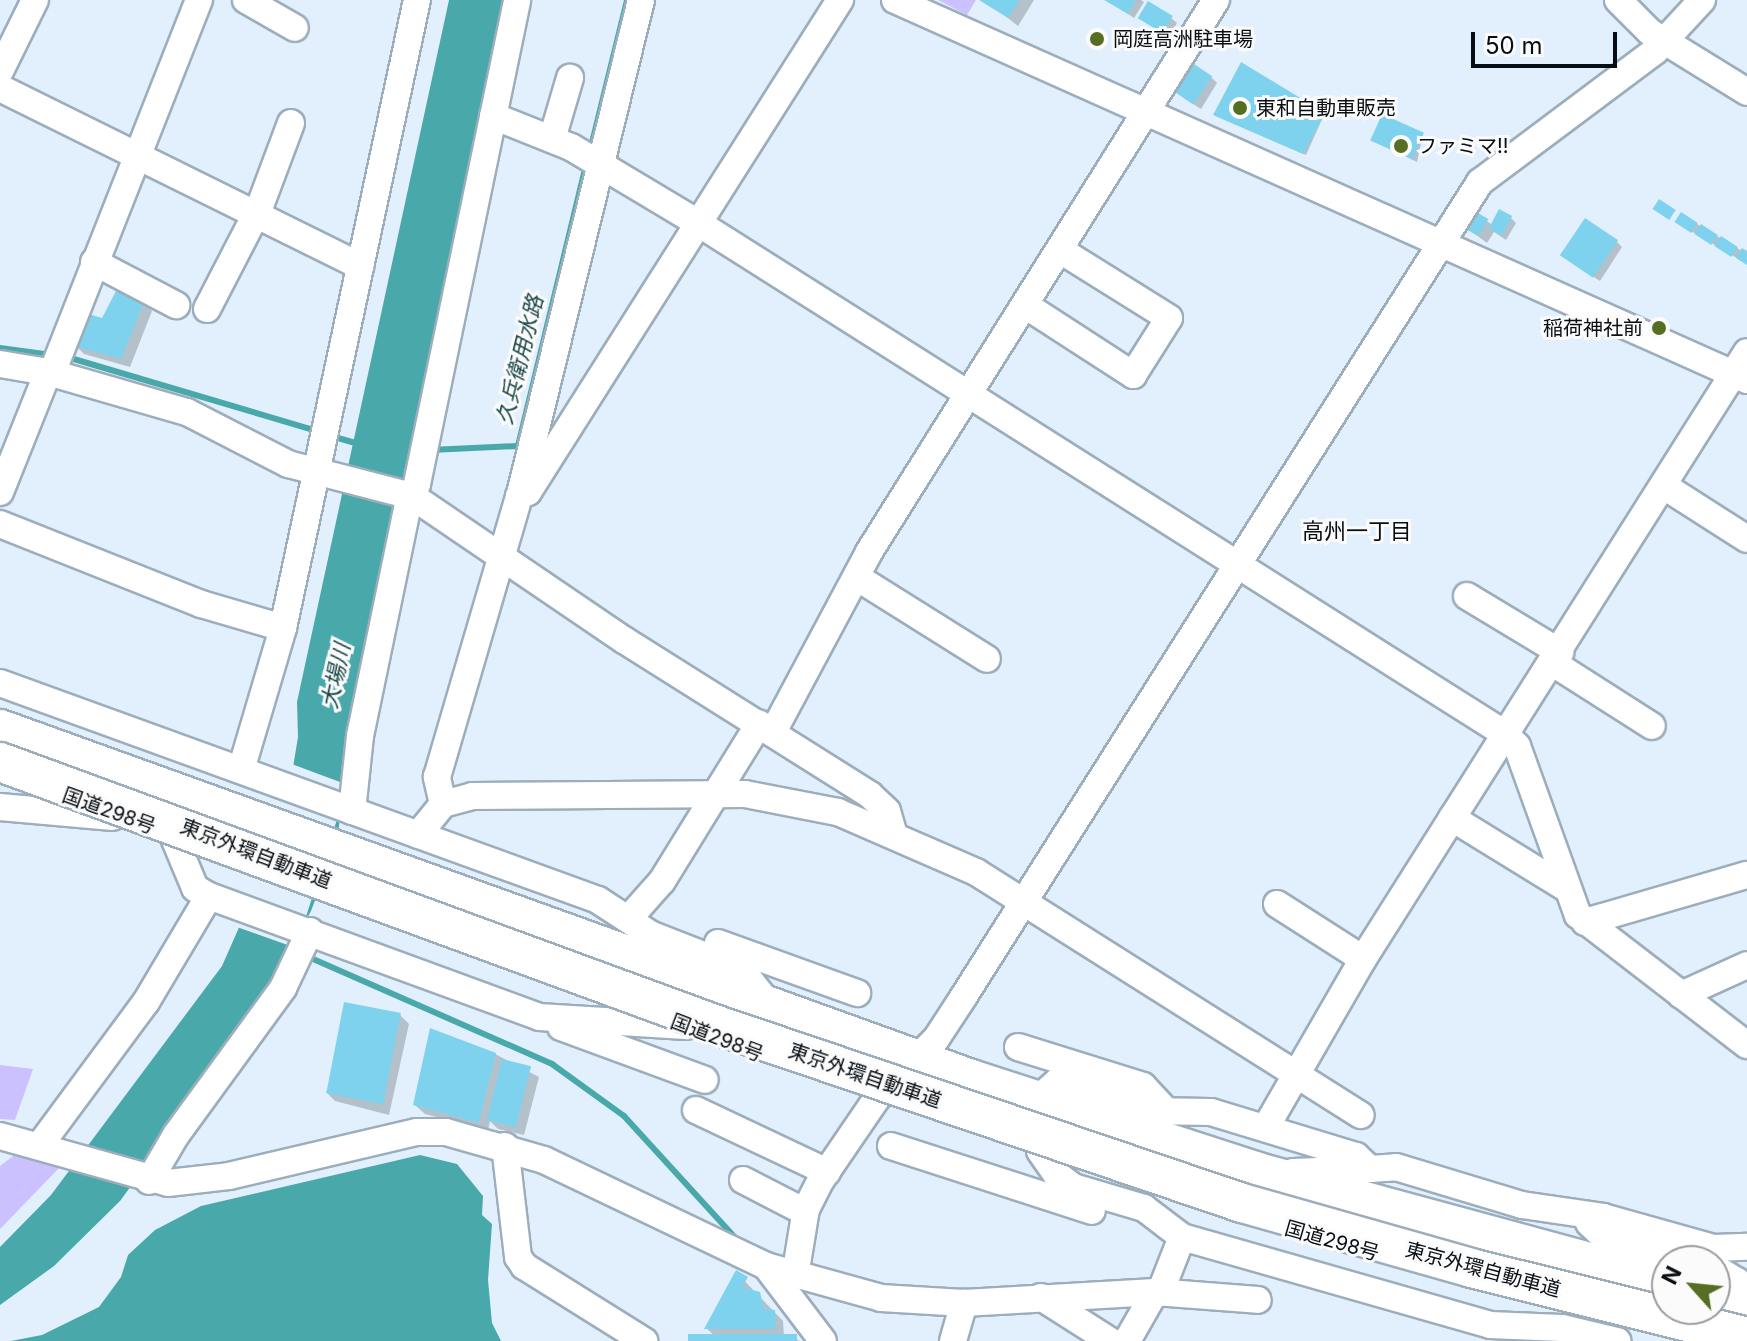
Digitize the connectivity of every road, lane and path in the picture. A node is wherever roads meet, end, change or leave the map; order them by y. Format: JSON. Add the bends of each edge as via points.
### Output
{"nodes":[{"id":1,"x":35,"y":0,"type":"edge"},
{"id":2,"x":199,"y":0,"type":"edge"},
{"id":3,"x":246,"y":0,"type":"edge"},
{"id":4,"x":417,"y":0,"type":"edge"},
{"id":5,"x":517,"y":0,"type":"edge"},
{"id":6,"x":641,"y":0,"type":"edge"},
{"id":7,"x":840,"y":0,"type":"edge"},
{"id":8,"x":895,"y":0,"type":"edge"},
{"id":9,"x":1216,"y":0,"type":"edge"},
{"id":10,"x":1618,"y":0,"type":"edge"},
{"id":11,"x":1702,"y":0,"type":"edge"},
{"id":12,"x":295,"y":28,"type":"dead end"},
{"id":13,"x":1665,"y":42,"type":"junction"},
{"id":14,"x":0,"y":71,"type":"edge"},
{"id":15,"x":570,"y":78,"type":"dead end"},
{"id":16,"x":0,"y":88,"type":"edge"},
{"id":17,"x":1747,"y":92,"type":"edge"},
{"id":18,"x":1145,"y":112,"type":"junction"},
{"id":19,"x":493,"y":116,"type":"junction"},
{"id":20,"x":291,"y":123,"type":"dead end"},
{"id":21,"x":552,"y":139,"type":"junction"},
{"id":22,"x":137,"y":154,"type":"junction"},
{"id":23,"x":602,"y":165,"type":"junction"},
{"id":24,"x":256,"y":214,"type":"junction"},
{"id":25,"x":698,"y":223,"type":"junction"},
{"id":26,"x":1439,"y":244,"type":"junction"},
{"id":27,"x":1060,"y":250,"type":"junction"},
{"id":28,"x":94,"y":262,"type":"junction"},
{"id":29,"x":360,"y":266,"type":"junction"},
{"id":30,"x":176,"y":305,"type":"dead end"},
{"id":31,"x":1025,"y":305,"type":"junction"},
{"id":32,"x":207,"y":309,"type":"dead end"},
{"id":33,"x":0,"y":364,"type":"edge"},
{"id":34,"x":1743,"y":369,"type":"edge"},
{"id":35,"x":50,"y":372,"type":"junction"},
{"id":36,"x":967,"y":396,"type":"junction"},
{"id":37,"x":318,"y":461,"type":"junction"},
{"id":38,"x":1664,"y":486,"type":"junction"},
{"id":39,"x":0,"y":492,"type":"edge"},
{"id":40,"x":407,"y":494,"type":"junction"},
{"id":41,"x":519,"y":496,"type":"junction"},
{"id":42,"x":0,"y":524,"type":"edge"},
{"id":43,"x":1747,"y":539,"type":"edge"},
{"id":44,"x":502,"y":559,"type":"junction"},
{"id":45,"x":1237,"y":566,"type":"junction"},
{"id":46,"x":858,"y":578,"type":"junction"},
{"id":47,"x":1467,"y":596,"type":"dead end"},
{"id":48,"x":283,"y":628,"type":"junction"},
{"id":49,"x":1556,"y":658,"type":"junction"},
{"id":50,"x":987,"y":659,"type":"dead end"},
{"id":51,"x":0,"y":683,"type":"edge"},
{"id":52,"x":1652,"y":726,"type":"dead end"},
{"id":53,"x":766,"y":728,"type":"junction"},
{"id":54,"x":0,"y":729,"type":"edge"},
{"id":55,"x":1505,"y":734,"type":"junction"},
{"id":56,"x":0,"y":739,"type":"edge"},
{"id":57,"x":0,"y":762,"type":"edge"},
{"id":58,"x":0,"y":772,"type":"edge"},
{"id":59,"x":250,"y":774,"type":"junction"},
{"id":60,"x":717,"y":793,"type":"junction"},
{"id":61,"x":443,"y":804,"type":"junction"},
{"id":62,"x":0,"y":807,"type":"edge"},
{"id":63,"x":352,"y":811,"type":"junction"},
{"id":64,"x":1452,"y":818,"type":"junction"},
{"id":65,"x":132,"y":820,"type":"junction"},
{"id":66,"x":893,"y":832,"type":"junction"},
{"id":67,"x":172,"y":833,"type":"junction"},
{"id":68,"x":418,"y":835,"type":"junction"},
{"id":69,"x":1747,"y":875,"type":"edge"},
{"id":70,"x":1566,"y":888,"type":"junction"},
{"id":71,"x":209,"y":896,"type":"junction"},
{"id":72,"x":1024,"y":901,"type":"junction"},
{"id":73,"x":1277,"y":904,"type":"dead end"},
{"id":74,"x":630,"y":917,"type":"junction"},
{"id":75,"x":1585,"y":922,"type":"junction"},
{"id":76,"x":310,"y":931,"type":"junction"},
{"id":77,"x":1363,"y":959,"type":"junction"},
{"id":78,"x":1747,"y":965,"type":"edge"},
{"id":79,"x":857,"y":993,"type":"dead end"},
{"id":80,"x":1681,"y":995,"type":"junction"},
{"id":81,"x":772,"y":1009,"type":"junction"},
{"id":82,"x":539,"y":1017,"type":"junction"},
{"id":83,"x":686,"y":1026,"type":"junction"},
{"id":84,"x":1747,"y":1045,"type":"edge"},
{"id":85,"x":1018,"y":1047,"type":"dead end"},
{"id":86,"x":914,"y":1057,"type":"junction"},
{"id":87,"x":1295,"y":1070,"type":"junction"},
{"id":88,"x":705,"y":1080,"type":"dead end"},
{"id":89,"x":877,"y":1098,"type":"junction"},
{"id":90,"x":1037,"y":1100,"type":"junction"},
{"id":91,"x":696,"y":1110,"type":"dead end"},
{"id":92,"x":1166,"y":1111,"type":"junction"},
{"id":93,"x":1361,"y":1115,"type":"dead end"},
{"id":94,"x":1266,"y":1127,"type":"junction"},
{"id":95,"x":0,"y":1136,"type":"edge"},
{"id":96,"x":505,"y":1146,"type":"junction"},
{"id":97,"x":891,"y":1146,"type":"dead end"},
{"id":98,"x":50,"y":1148,"type":"junction"},
{"id":99,"x":1040,"y":1151,"type":"junction"},
{"id":100,"x":1370,"y":1169,"type":"junction"},
{"id":101,"x":827,"y":1172,"type":"junction"},
{"id":102,"x":1258,"y":1172,"type":"junction"},
{"id":103,"x":146,"y":1180,"type":"junction"},
{"id":104,"x":743,"y":1180,"type":"dead end"},
{"id":105,"x":805,"y":1212,"type":"junction"},
{"id":106,"x":1584,"y":1218,"type":"junction"},
{"id":107,"x":1158,"y":1220,"type":"junction"},
{"id":108,"x":1182,"y":1237,"type":"junction"},
{"id":109,"x":1747,"y":1247,"type":"edge"},
{"id":110,"x":1651,"y":1250,"type":"edge"},
{"id":111,"x":766,"y":1266,"type":"junction"},
{"id":112,"x":795,"y":1276,"type":"junction"},
{"id":113,"x":1731,"y":1277,"type":"edge"},
{"id":114,"x":1651,"y":1279,"type":"edge"},
{"id":115,"x":1651,"y":1290,"type":"edge"},
{"id":116,"x":1158,"y":1292,"type":"junction"},
{"id":117,"x":1041,"y":1297,"type":"junction"},
{"id":118,"x":1258,"y":1300,"type":"dead end"},
{"id":119,"x":964,"y":1303,"type":"junction"},
{"id":120,"x":1735,"y":1310,"type":"edge"},
{"id":121,"x":1488,"y":1333,"type":"edge"},
{"id":122,"x":1568,"y":1334,"type":"edge"},
{"id":123,"x":644,"y":1341,"type":"edge"},
{"id":124,"x":823,"y":1341,"type":"edge"},
{"id":125,"x":953,"y":1341,"type":"edge"},
{"id":126,"x":1110,"y":1341,"type":"edge"},
{"id":127,"x":1127,"y":1341,"type":"edge"},
{"id":128,"x":1617,"y":1341,"type":"edge"},
{"id":129,"x":1723,"y":1341,"type":"edge"}],
"edges":[{"from":1,"to":14,"type":"street"},
{"from":2,"to":22,"type":"street"},
{"from":3,"to":12,"type":"street"},
{"from":4,"to":29,"type":"street"},
{"from":5,"to":19,"type":"street"},
{"from":6,"to":23,"type":"street"},
{"from":7,"to":25,"type":"street"},
{"from":8,"to":18,"type":"street"},
{"from":9,"to":18,"type":"street"},
{"from":10,"to":13,"type":"street"},
{"from":11,"to":13,"type":"street"},
{"from":13,"to":17,"type":"street"},
{"from":13,"to":26,"type":"street","via":[[1492,170]]},
{"from":15,"to":21,"type":"street"},
{"from":16,"to":22,"type":"street"},
{"from":18,"to":26,"type":"street"},
{"from":18,"to":27,"type":"street"},
{"from":19,"to":21,"type":"street"},
{"from":19,"to":40,"type":"street"},
{"from":20,"to":24,"type":"street"},
{"from":21,"to":23,"type":"street"},
{"from":22,"to":24,"type":"street"},
{"from":22,"to":28,"type":"street"},
{"from":23,"to":25,"type":"street"},
{"from":23,"to":41,"type":"street"},
{"from":24,"to":29,"type":"street"},
{"from":24,"to":32,"type":"street"},
{"from":25,"to":36,"type":"street"},
{"from":25,"to":41,"type":"street","via":[[528,492]]},
{"from":26,"to":34,"type":"street"},
{"from":26,"to":45,"type":"street"},
{"from":27,"to":31,"type":"street"},
{"from":27,"to":31,"type":"street","via":[[1169,318],[1133,375]]},
{"from":28,"to":30,"type":"street"},
{"from":28,"to":35,"type":"street"},
{"from":29,"to":37,"type":"street"},
{"from":31,"to":36,"type":"street"},
{"from":33,"to":35,"type":"street"},
{"from":34,"to":38,"type":"street"},
{"from":35,"to":37,"type":"street","via":[[187,412]]},
{"from":35,"to":39,"type":"street"},
{"from":36,"to":45,"type":"street"},
{"from":36,"to":46,"type":"street"},
{"from":37,"to":40,"type":"street"},
{"from":37,"to":48,"type":"street"},
{"from":38,"to":43,"type":"street"},
{"from":38,"to":49,"type":"street"},
{"from":40,"to":44,"type":"street"},
{"from":40,"to":63,"type":"street","via":[[360,736]]},
{"from":41,"to":44,"type":"street"},
{"from":42,"to":48,"type":"street","via":[[201,604]]},
{"from":44,"to":53,"type":"street"},
{"from":44,"to":61,"type":"street","via":[[437,777]]},
{"from":45,"to":55,"type":"street"},
{"from":45,"to":72,"type":"street"},
{"from":46,"to":50,"type":"street"},
{"from":46,"to":53,"type":"street"},
{"from":47,"to":49,"type":"street"},
{"from":48,"to":59,"type":"street"},
{"from":49,"to":52,"type":"street"},
{"from":49,"to":55,"type":"street"},
{"from":51,"to":59,"type":"street"},
{"from":53,"to":60,"type":"street"},
{"from":53,"to":66,"type":"street","via":[[870,795],[887,811]]},
{"from":54,"to":81,"type":"highway","name":"国道298号"},
{"from":55,"to":64,"type":"street"},
{"from":55,"to":70,"type":"street","via":[[1517,746]]},
{"from":56,"to":115,"type":"highway","name":"東京外環自動車道","via":[[996,1100],[1445,1237]]},
{"from":57,"to":120,"type":"highway","name":"東京外環自動車道","bridge":true,"via":[[714,1024],[1242,1203],[1471,1268]]},
{"from":58,"to":65,"type":"highway","name":"国道298号"},
{"from":59,"to":63,"type":"street"},
{"from":60,"to":61,"type":"street","via":[[472,796]]},
{"from":60,"to":66,"type":"street","via":[[788,800]]},
{"from":60,"to":74,"type":"street","via":[[662,881]]},
{"from":61,"to":68,"type":"street"},
{"from":62,"to":65,"type":"street"},
{"from":63,"to":68,"type":"street"},
{"from":64,"to":70,"type":"street"},
{"from":64,"to":77,"type":"street"},
{"from":65,"to":67,"type":"highway","name":"国道298号"},
{"from":66,"to":72,"type":"street"},
{"from":67,"to":71,"type":"street","via":[[195,888]]},
{"from":67,"to":83,"type":"highway","name":"国道298号"},
{"from":68,"to":74,"type":"street","via":[[598,900]]},
{"from":69,"to":75,"type":"street"},
{"from":70,"to":75,"type":"street"},
{"from":71,"to":76,"type":"street"},
{"from":71,"to":98,"type":"street"},
{"from":72,"to":86,"type":"street","via":[[936,1039]]},
{"from":72,"to":87,"type":"street"},
{"from":73,"to":77,"type":"street"},
{"from":74,"to":79,"type":"street","via":[[658,921]]},
{"from":74,"to":81,"type":"street","via":[[650,934],[742,970]]},
{"from":75,"to":80,"type":"street"},
{"from":76,"to":82,"type":"street"},
{"from":76,"to":103,"type":"street","via":[[283,988]]},
{"from":77,"to":87,"type":"street"},
{"from":78,"to":80,"type":"street"},
{"from":80,"to":84,"type":"street"},
{"from":81,"to":86,"type":"highway","name":"国道298号"},
{"from":82,"to":83,"type":"street"},
{"from":82,"to":88,"type":"street"},
{"from":83,"to":89,"type":"highway","name":"国道298号"},
{"from":85,"to":92,"type":"street","via":[[1143,1086]]},
{"from":86,"to":89,"type":"street"},
{"from":86,"to":90,"type":"highway","name":"国道298号"},
{"from":87,"to":93,"type":"street"},
{"from":87,"to":94,"type":"street"},
{"from":89,"to":99,"type":"highway","name":"国道298号"},
{"from":89,"to":101,"type":"street"},
{"from":90,"to":92,"type":"street","via":[[1058,1081],[1144,1111]]},
{"from":90,"to":102,"type":"highway","name":"国道298号"},
{"from":91,"to":101,"type":"street"},
{"from":92,"to":94,"type":"street","via":[[1211,1112]]},
{"from":94,"to":100,"type":"street","via":[[1356,1156]]},
{"from":95,"to":98,"type":"street"},
{"from":96,"to":103,"type":"street","via":[[446,1132],[417,1132],[229,1176]]},
{"from":96,"to":111,"type":"street"},
{"from":96,"to":123,"type":"street","via":[[518,1257],[524,1266]]},
{"from":97,"to":107,"type":"street","via":[[1131,1223]]},
{"from":98,"to":103,"type":"street"},
{"from":99,"to":107,"type":"street","via":[[1073,1187],[1144,1208]]},
{"from":99,"to":129,"type":"highway","name":"国道298号","via":[[1314,1237]]},
{"from":100,"to":102,"type":"street"},
{"from":100,"to":106,"type":"street","via":[[1396,1167]]},
{"from":101,"to":105,"type":"street"},
{"from":102,"to":114,"type":"highway","name":"国道298号"},
{"from":104,"to":105,"type":"street"},
{"from":105,"to":112,"type":"street"},
{"from":106,"to":109,"type":"street","via":[[1603,1217],[1714,1248]]},
{"from":106,"to":110,"type":"street","via":[[1603,1236]]},
{"from":107,"to":108,"type":"street"},
{"from":108,"to":116,"type":"street"},
{"from":108,"to":121,"type":"street"},
{"from":111,"to":112,"type":"street"},
{"from":111,"to":124,"type":"street"},
{"from":112,"to":119,"type":"street","via":[[881,1298]]},
{"from":113,"to":120,"type":"street","via":[[1737,1281]]},
{"from":116,"to":117,"type":"street"},
{"from":116,"to":118,"type":"street"},
{"from":116,"to":127,"type":"street"},
{"from":117,"to":119,"type":"street"},
{"from":117,"to":126,"type":"street"},
{"from":119,"to":125,"type":"street"},
{"from":121,"to":122,"type":"street"},
{"from":122,"to":128,"type":"street"}]}
